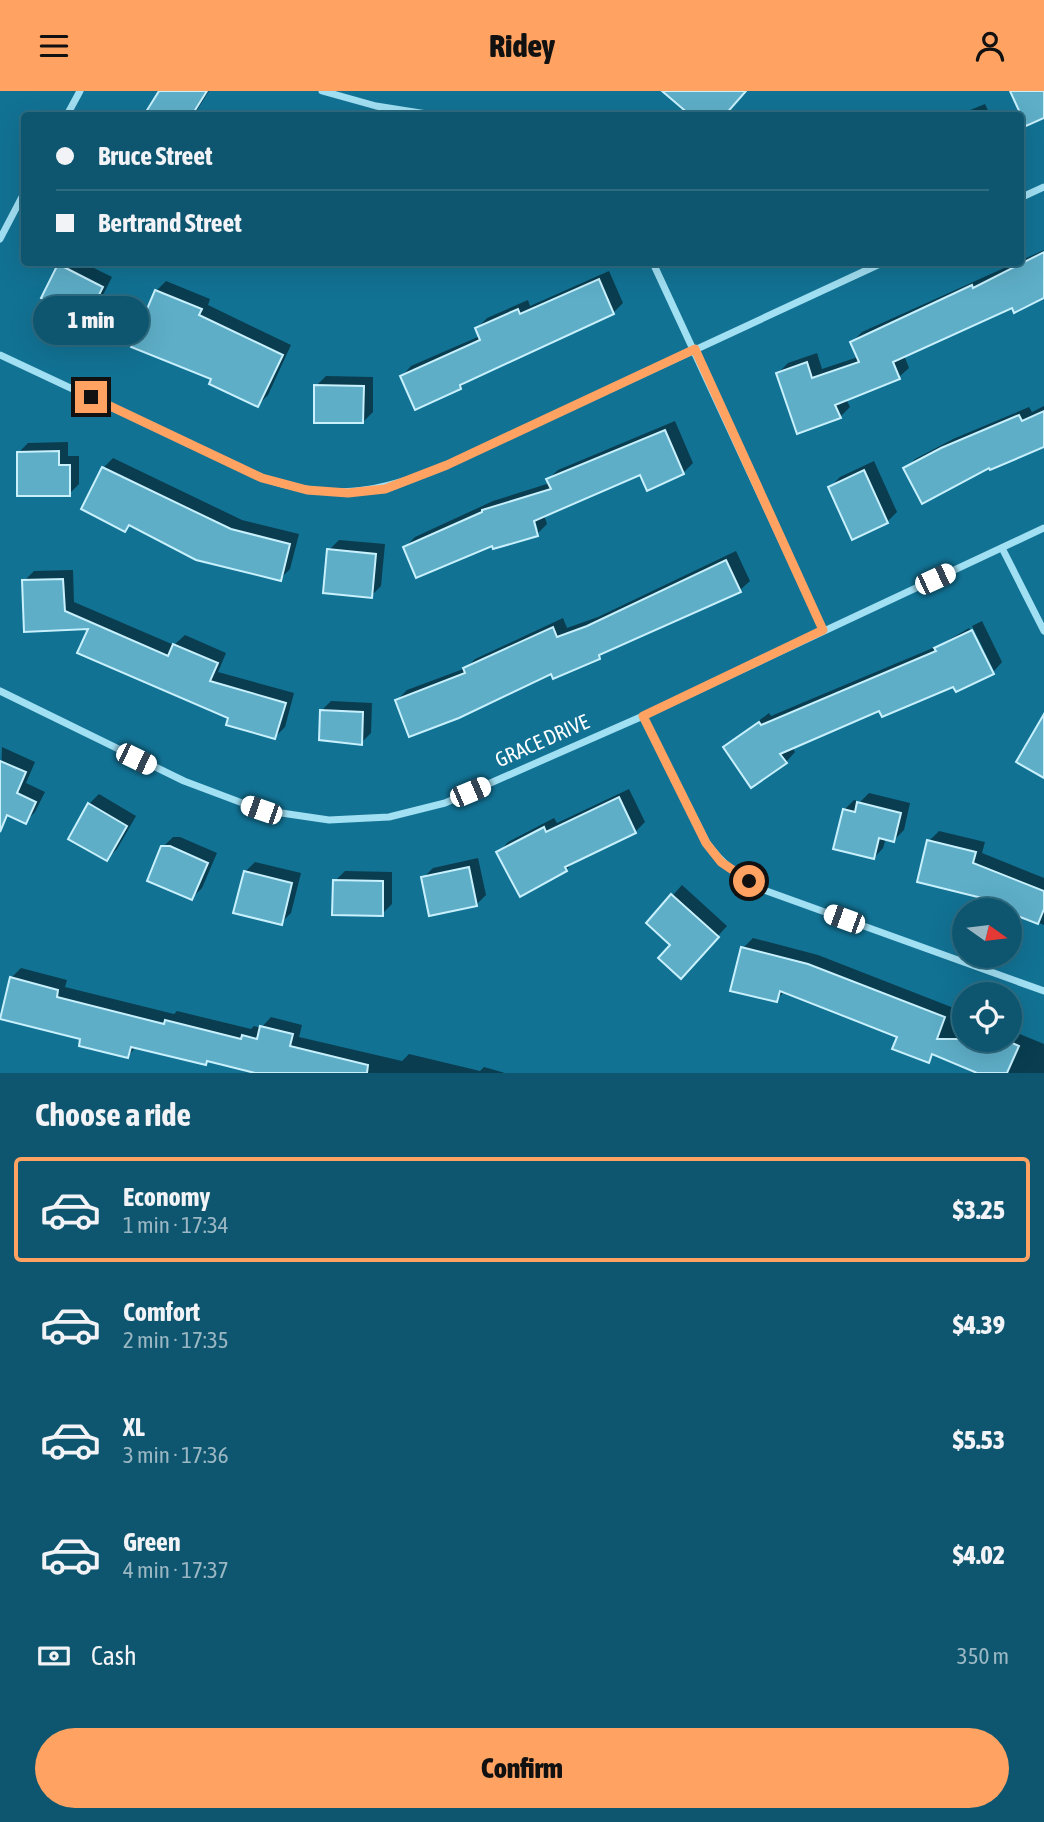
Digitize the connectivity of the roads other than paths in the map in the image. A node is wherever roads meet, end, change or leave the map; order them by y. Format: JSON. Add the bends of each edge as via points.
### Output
{"nodes":[{"id":1,"x":80,"y":91,"type":"edge"},
{"id":2,"x":322,"y":91,"type":"edge"},
{"id":3,"x":69,"y":112,"type":"edge"},
{"id":4,"x":414,"y":112,"type":"edge"},
{"id":5,"x":1044,"y":187,"type":"edge"},
{"id":6,"x":1024,"y":196,"type":"edge"},
{"id":7,"x":21,"y":199,"type":"edge"},
{"id":8,"x":0,"y":239,"type":"edge"},
{"id":9,"x":654,"y":266,"type":"edge"},
{"id":10,"x":875,"y":266,"type":"edge"},
{"id":11,"x":695,"y":349,"type":"junction"},
{"id":12,"x":0,"y":355,"type":"edge"},
{"id":13,"x":1044,"y":528,"type":"edge"},
{"id":14,"x":1002,"y":548,"type":"junction"},
{"id":15,"x":823,"y":630,"type":"junction"},
{"id":16,"x":1044,"y":631,"type":"edge"},
{"id":17,"x":0,"y":691,"type":"edge"},
{"id":18,"x":643,"y":716,"type":"junction"},
{"id":19,"x":1044,"y":991,"type":"edge"}],
"edges":[{"from":1,"to":3,"type":"street"},
{"from":2,"to":4,"type":"street"},
{"from":5,"to":6,"type":"street"},
{"from":7,"to":8,"type":"street"},
{"from":9,"to":11,"type":"street"},
{"from":10,"to":11,"type":"street"},
{"from":11,"to":12,"type":"street","via":[[416,478],[385,489],[348,493],[307,490],[262,478]]},
{"from":11,"to":15,"type":"street"},
{"from":13,"to":14,"type":"street","name":"GRACE DRIVE"},
{"from":14,"to":15,"type":"street","name":"GRACE DRIVE"},
{"from":14,"to":16,"type":"street"},
{"from":15,"to":18,"type":"street","name":"GRACE DRIVE"},
{"from":17,"to":18,"type":"street","name":"GRACE DRIVE","via":[[227,799],[296,818],[329,820],[389,817],[445,803]]},
{"from":18,"to":19,"type":"street","via":[[706,843],[737,874],[772,893]]}]}
